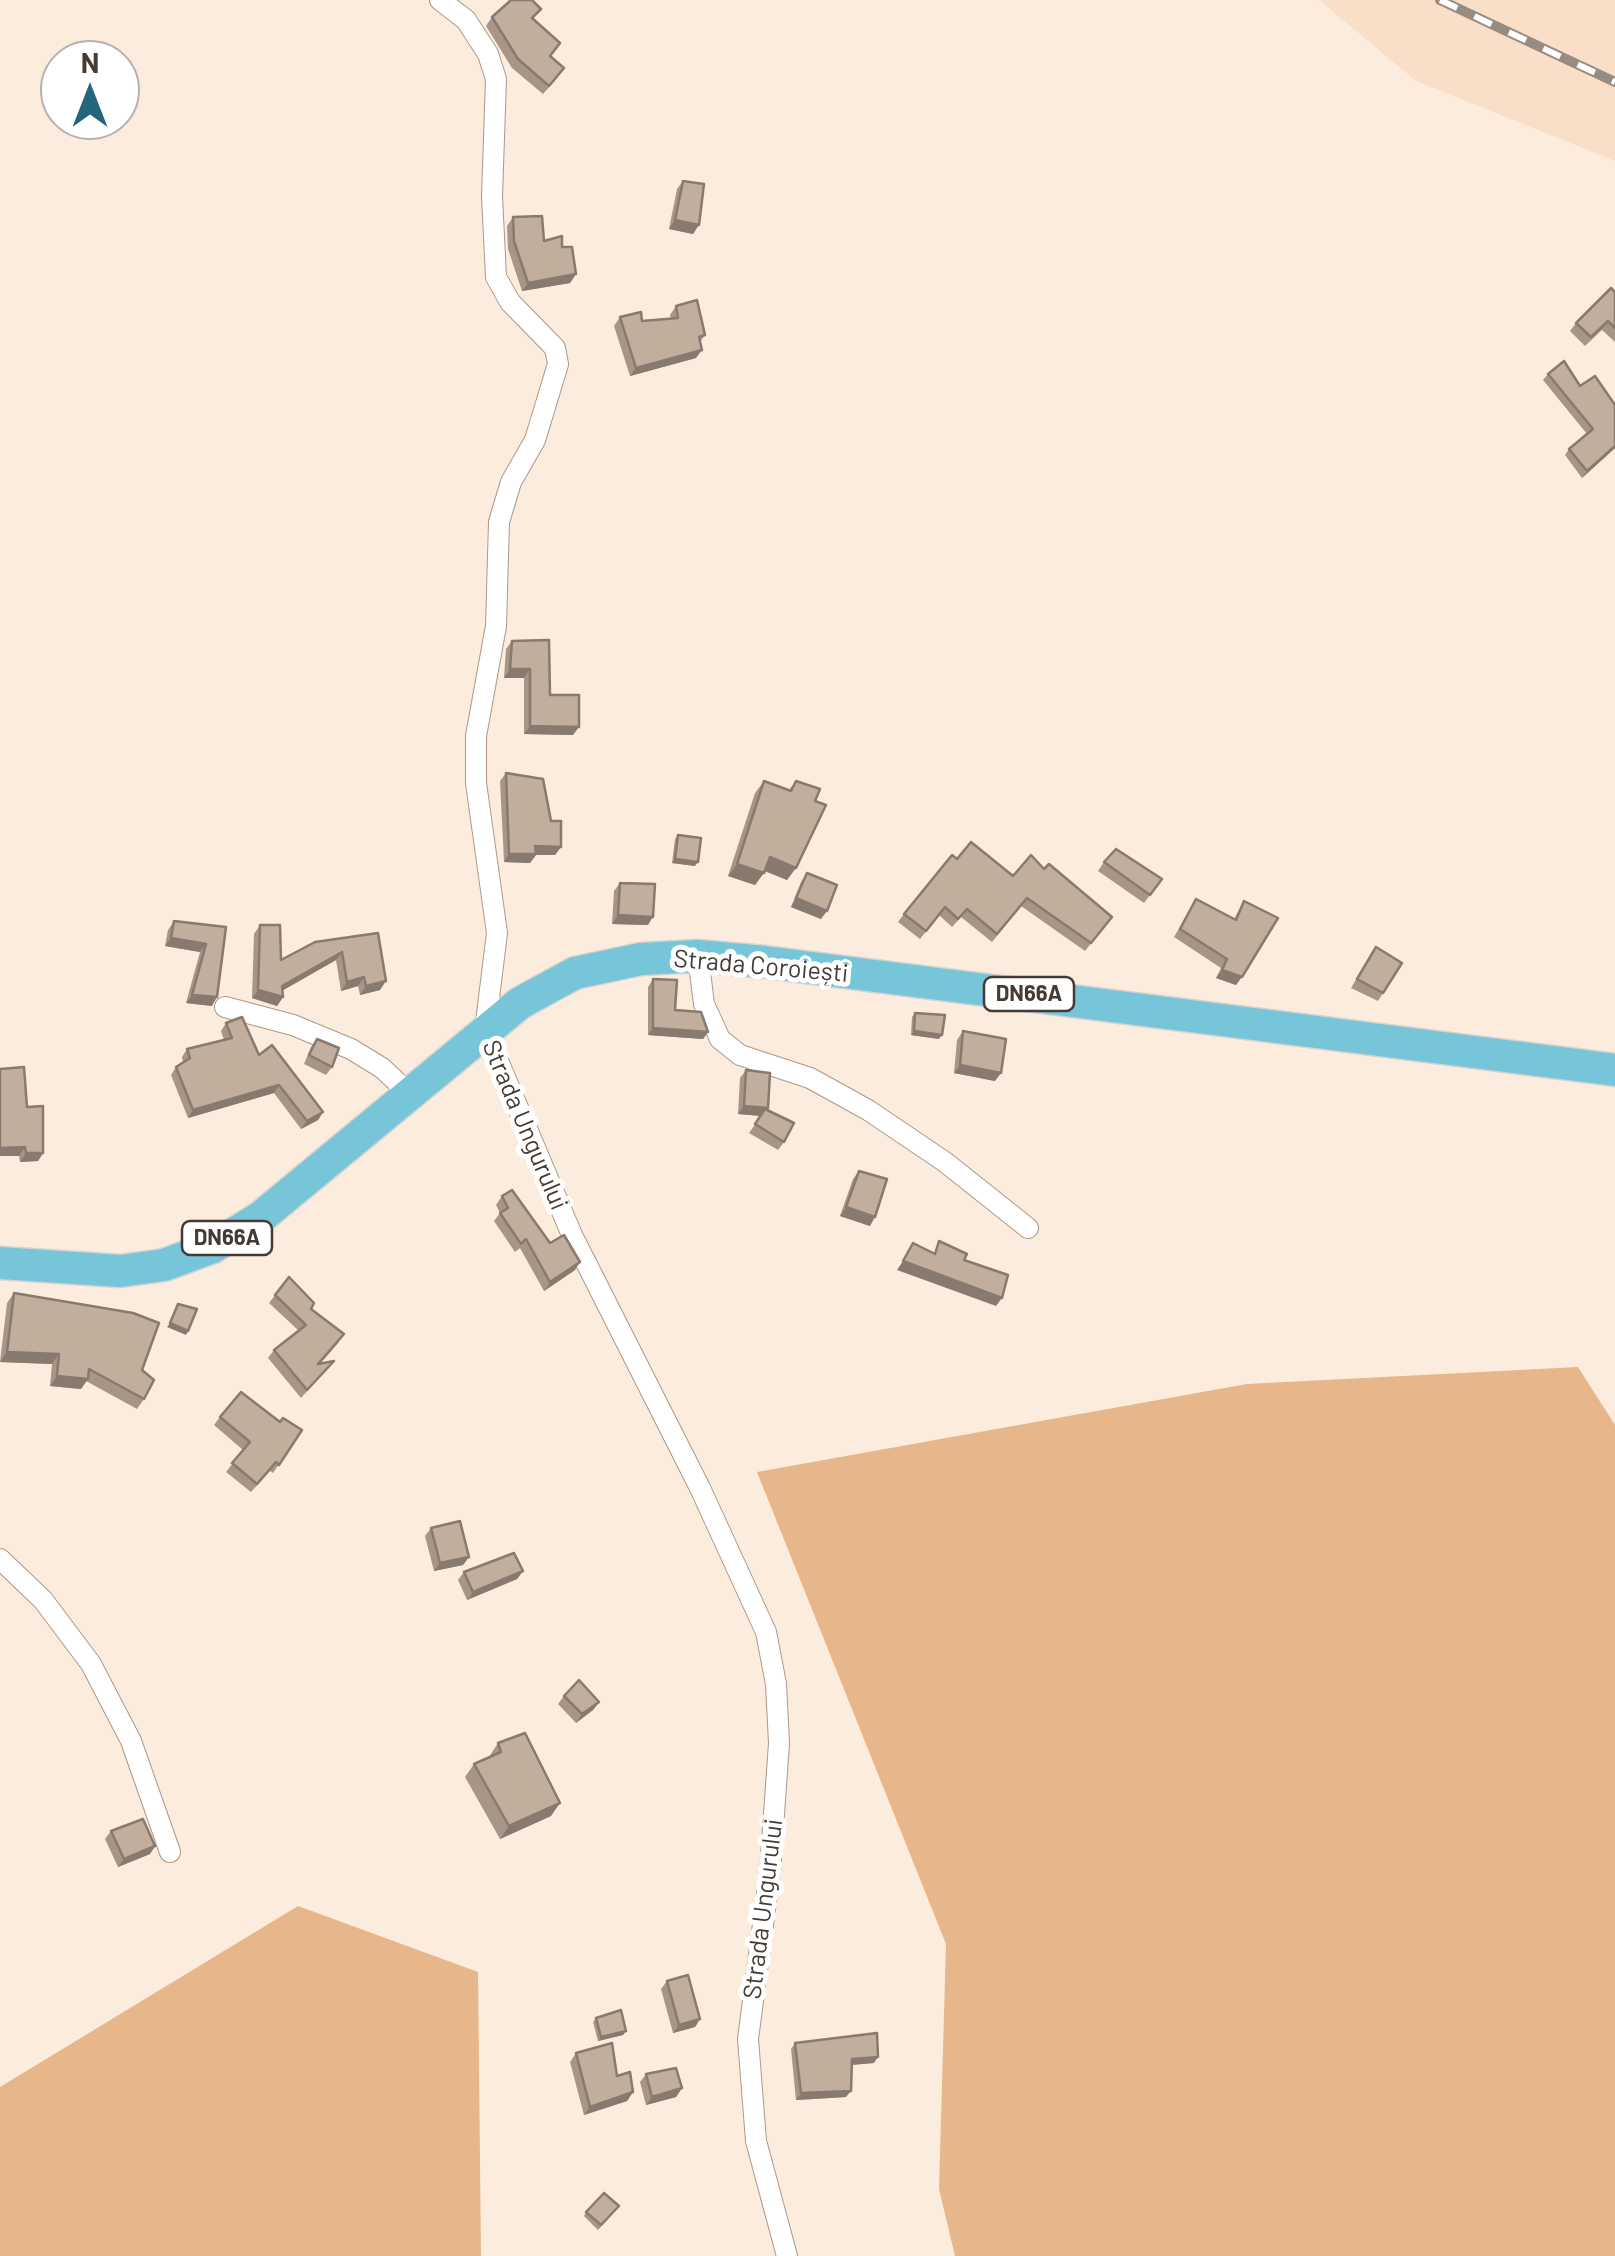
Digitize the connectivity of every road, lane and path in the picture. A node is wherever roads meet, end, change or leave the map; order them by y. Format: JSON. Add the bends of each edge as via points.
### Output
{"nodes":[{"id":1,"x":440,"y":0,"type":"edge"},
{"id":2,"x":698,"y":956,"type":"junction"},
{"id":3,"x":225,"y":1008,"type":"dead end"},
{"id":4,"x":475,"y":1038,"type":"junction"},
{"id":5,"x":1615,"y":1070,"type":"edge"},
{"id":6,"x":411,"y":1095,"type":"junction"},
{"id":7,"x":1028,"y":1228,"type":"dead end"},
{"id":8,"x":0,"y":1263,"type":"edge"},
{"id":9,"x":0,"y":1559,"type":"edge"},
{"id":10,"x":170,"y":1852,"type":"dead end"},
{"id":11,"x":787,"y":2256,"type":"edge"}],
"edges":[{"from":1,"to":4,"type":"street","name":"Strada Ungurului","via":[[466,20],[496,79],[496,277],[510,302],[555,348],[558,364],[535,440],[498,522],[496,626],[476,736],[497,933]]},
{"from":2,"to":4,"type":"main road","name":"Strada Coroiești","number":"DN66A","via":[[574,973],[520,1002]]},
{"from":2,"to":5,"type":"main road","name":"Strada Coroiești","number":"DN66A"},
{"from":2,"to":7,"type":"street","via":[[704,1004],[720,1039],[740,1056],[810,1078],[868,1110]]},
{"from":3,"to":6,"type":"street","via":[[351,1049]]},
{"from":4,"to":6,"type":"main road","name":"Strada Coroiești","number":"DN66A"},
{"from":4,"to":11,"type":"street","name":"Strada Ungurului","via":[[766,1632],[779,1743],[748,2039],[756,2142]]},
{"from":6,"to":8,"type":"main road","name":"Strada Coroiești","number":"DN66A","via":[[213,1247],[120,1271]]},
{"from":9,"to":10,"type":"street","via":[[43,1600],[91,1664],[131,1741]]}]}
